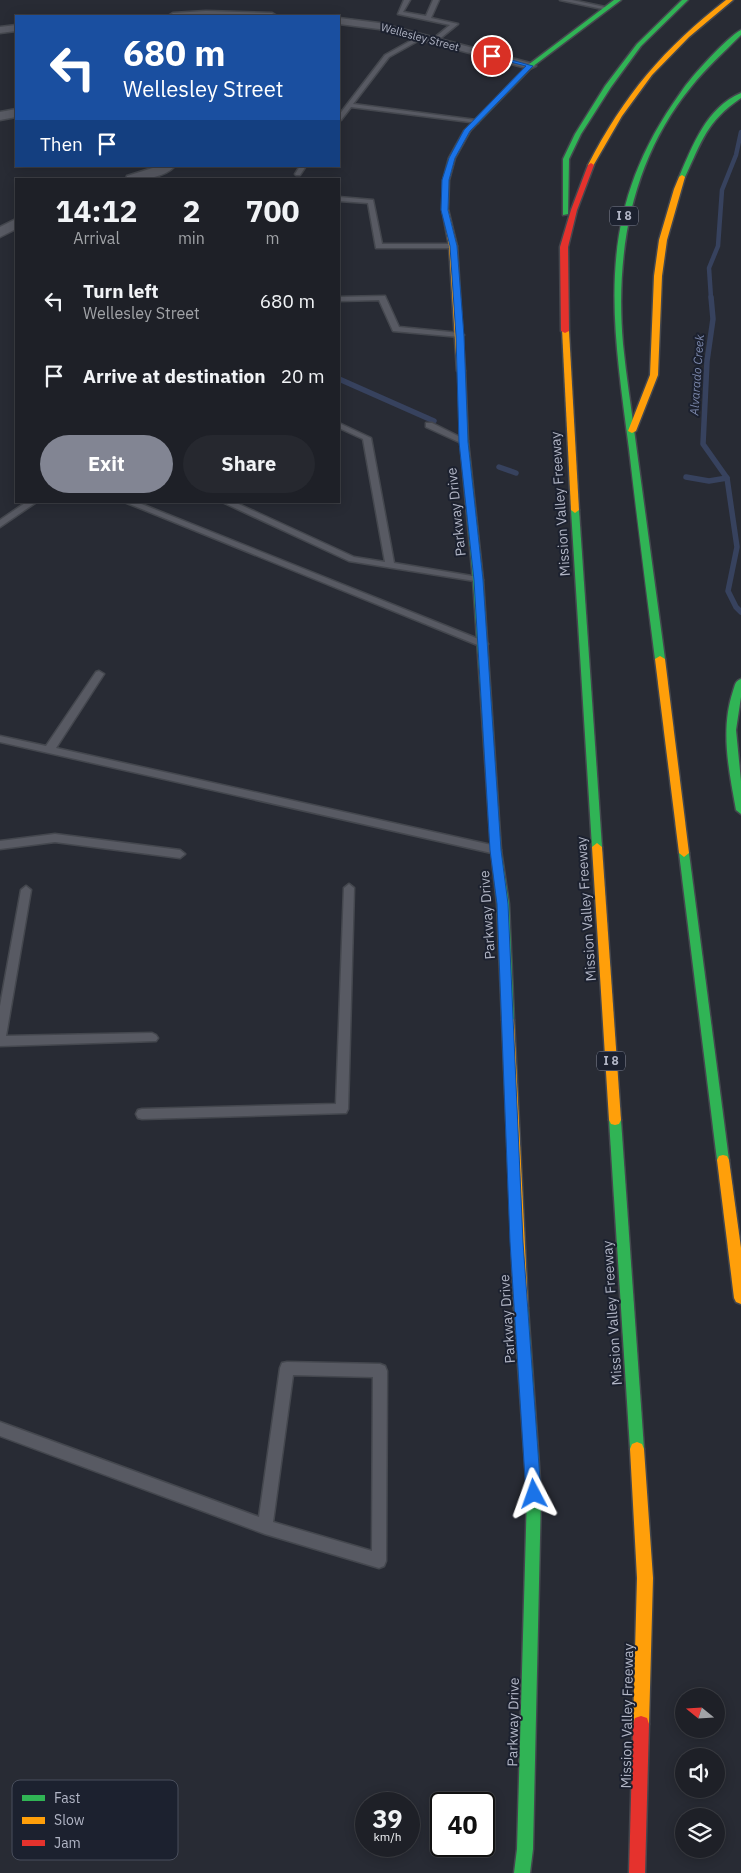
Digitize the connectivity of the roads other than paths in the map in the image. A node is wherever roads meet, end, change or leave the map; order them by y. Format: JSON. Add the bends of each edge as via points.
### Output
{"nodes":[{"id":1,"x":407,"y":0,"type":"edge"},
{"id":2,"x":436,"y":0,"type":"edge"},
{"id":3,"x":563,"y":0,"type":"edge"},
{"id":4,"x":618,"y":0,"type":"edge"},
{"id":5,"x":685,"y":0,"type":"edge"},
{"id":6,"x":730,"y":0,"type":"edge"},
{"id":7,"x":607,"y":8,"type":"junction"},
{"id":8,"x":190,"y":15,"type":"edge"},
{"id":9,"x":239,"y":15,"type":"edge"},
{"id":10,"x":428,"y":19,"type":"junction"},
{"id":11,"x":340,"y":21,"type":"edge"},
{"id":12,"x":15,"y":28,"type":"edge"},
{"id":13,"x":0,"y":30,"type":"edge"},
{"id":14,"x":741,"y":32,"type":"edge"},
{"id":15,"x":421,"y":37,"type":"junction"},
{"id":16,"x":435,"y":40,"type":"junction"},
{"id":17,"x":530,"y":66,"type":"junction"},
{"id":18,"x":741,"y":95,"type":"edge"},
{"id":19,"x":349,"y":105,"type":"junction"},
{"id":20,"x":15,"y":113,"type":"edge"},
{"id":21,"x":0,"y":116,"type":"edge"},
{"id":22,"x":340,"y":118,"type":"edge"},
{"id":23,"x":476,"y":122,"type":"junction"},
{"id":24,"x":167,"y":167,"type":"edge"},
{"id":25,"x":302,"y":167,"type":"edge"},
{"id":26,"x":298,"y":174,"type":"dead end"},
{"id":27,"x":135,"y":178,"type":"edge"},
{"id":28,"x":340,"y":199,"type":"edge"},
{"id":29,"x":15,"y":224,"type":"edge"},
{"id":30,"x":0,"y":233,"type":"edge"},
{"id":31,"x":453,"y":246,"type":"junction"},
{"id":32,"x":563,"y":248,"type":"junction"},
{"id":33,"x":340,"y":300,"type":"edge"},
{"id":34,"x":460,"y":336,"type":"junction"},
{"id":35,"x":340,"y":425,"type":"edge"},
{"id":36,"x":429,"y":425,"type":"dead end"},
{"id":37,"x":631,"y":435,"type":"junction"},
{"id":38,"x":464,"y":442,"type":"junction"},
{"id":39,"x":31,"y":503,"type":"edge"},
{"id":40,"x":131,"y":503,"type":"edge"},
{"id":41,"x":228,"y":503,"type":"edge"},
{"id":42,"x":0,"y":524,"type":"edge"},
{"id":43,"x":390,"y":565,"type":"junction"},
{"id":44,"x":478,"y":580,"type":"junction"},
{"id":45,"x":483,"y":644,"type":"junction"},
{"id":46,"x":99,"y":674,"type":"dead end"},
{"id":47,"x":741,"y":682,"type":"edge"},
{"id":48,"x":737,"y":705,"type":"edge"},
{"id":49,"x":0,"y":739,"type":"edge"},
{"id":50,"x":49,"y":750,"type":"junction"},
{"id":51,"x":741,"y":810,"type":"edge"},
{"id":52,"x":0,"y":845,"type":"edge"},
{"id":53,"x":496,"y":850,"type":"junction"},
{"id":54,"x":180,"y":854,"type":"dead end"},
{"id":55,"x":349,"y":888,"type":"dead end"},
{"id":56,"x":26,"y":890,"type":"dead end"},
{"id":57,"x":152,"y":1038,"type":"dead end"},
{"id":58,"x":0,"y":1040,"type":"edge"},
{"id":59,"x":142,"y":1114,"type":"dead end"},
{"id":60,"x":741,"y":1298,"type":"edge"},
{"id":61,"x":0,"y":1429,"type":"edge"},
{"id":62,"x":265,"y":1527,"type":"junction"},
{"id":63,"x":522,"y":1873,"type":"edge"},
{"id":64,"x":637,"y":1873,"type":"edge"}],
"edges":[{"from":1,"to":10,"type":"lane","via":[[400,13]]},
{"from":2,"to":10,"type":"lane"},
{"from":3,"to":7,"type":"lane"},
{"from":4,"to":7,"type":"main road","name":"Parkway Drive"},
{"from":5,"to":32,"type":"main road","via":[[639,45],[578,134],[566,159]]},
{"from":6,"to":32,"type":"main road","name":"Mission Valley Freeway","number":"I 8","via":[[682,39],[626,101],[590,166]]},
{"from":7,"to":17,"type":"main road","name":"Parkway Drive"},
{"from":8,"to":9,"type":"street"},
{"from":10,"to":16,"type":"lane","via":[[455,24]]},
{"from":11,"to":15,"type":"street","name":"Wellesley Street","via":[[379,26]]},
{"from":12,"to":13,"type":"street"},
{"from":14,"to":37,"type":"main road","number":"I 8","via":[[687,88],[669,113],[642,165],[625,211],[616,292]]},
{"from":15,"to":16,"type":"street","name":"Wellesley Street"},
{"from":15,"to":19,"type":"lane","via":[[387,56]]},
{"from":16,"to":17,"type":"street","name":"Wellesley Street"},
{"from":17,"to":23,"type":"main road","name":"Parkway Drive"},
{"from":18,"to":37,"type":"main road","via":[[722,108],[705,127],[677,188],[663,240],[658,276],[654,375]]},
{"from":19,"to":22,"type":"lane"},
{"from":19,"to":23,"type":"lane"},
{"from":20,"to":21,"type":"street"},
{"from":23,"to":31,"type":"main road","name":"Parkway Drive","via":[[452,158],[446,180],[445,210]]},
{"from":24,"to":27,"type":"street"},
{"from":25,"to":26,"type":"lane"},
{"from":28,"to":31,"type":"lane","via":[[371,201],[378,246]]},
{"from":29,"to":30,"type":"street"},
{"from":31,"to":34,"type":"main road","name":"Parkway Drive"},
{"from":32,"to":64,"type":"main road","name":"Mission Valley Freeway","number":"I 8","via":[[565,353],[645,1578]]},
{"from":33,"to":34,"type":"lane","via":[[382,298],[396,329]]},
{"from":34,"to":38,"type":"main road","name":"Parkway Drive"},
{"from":35,"to":43,"type":"lane","via":[[366,438]]},
{"from":36,"to":38,"type":"lane"},
{"from":37,"to":60,"type":"main road","number":"I 8"},
{"from":38,"to":44,"type":"main road","name":"Parkway Drive"},
{"from":39,"to":42,"type":"lane"},
{"from":40,"to":45,"type":"lane"},
{"from":41,"to":43,"type":"lane","via":[[352,559]]},
{"from":43,"to":44,"type":"lane"},
{"from":44,"to":45,"type":"main road","name":"Parkway Drive"},
{"from":45,"to":53,"type":"main road","name":"Parkway Drive"},
{"from":46,"to":50,"type":"lane"},
{"from":47,"to":48,"type":"main road"},
{"from":48,"to":51,"type":"main road","via":[[729,734]]},
{"from":49,"to":50,"type":"lane"},
{"from":50,"to":53,"type":"lane"},
{"from":52,"to":54,"type":"lane","via":[[54,838]]},
{"from":53,"to":63,"type":"main road","name":"Parkway Drive","via":[[503,904],[517,1242],[534,1494]]},
{"from":55,"to":59,"type":"lane","via":[[342,1109]]},
{"from":56,"to":58,"type":"lane"},
{"from":57,"to":58,"type":"lane"},
{"from":61,"to":62,"type":"lane"},
{"from":62,"to":62,"type":"lane","via":[[379,1560],[380,1371],[287,1368]]}]}
